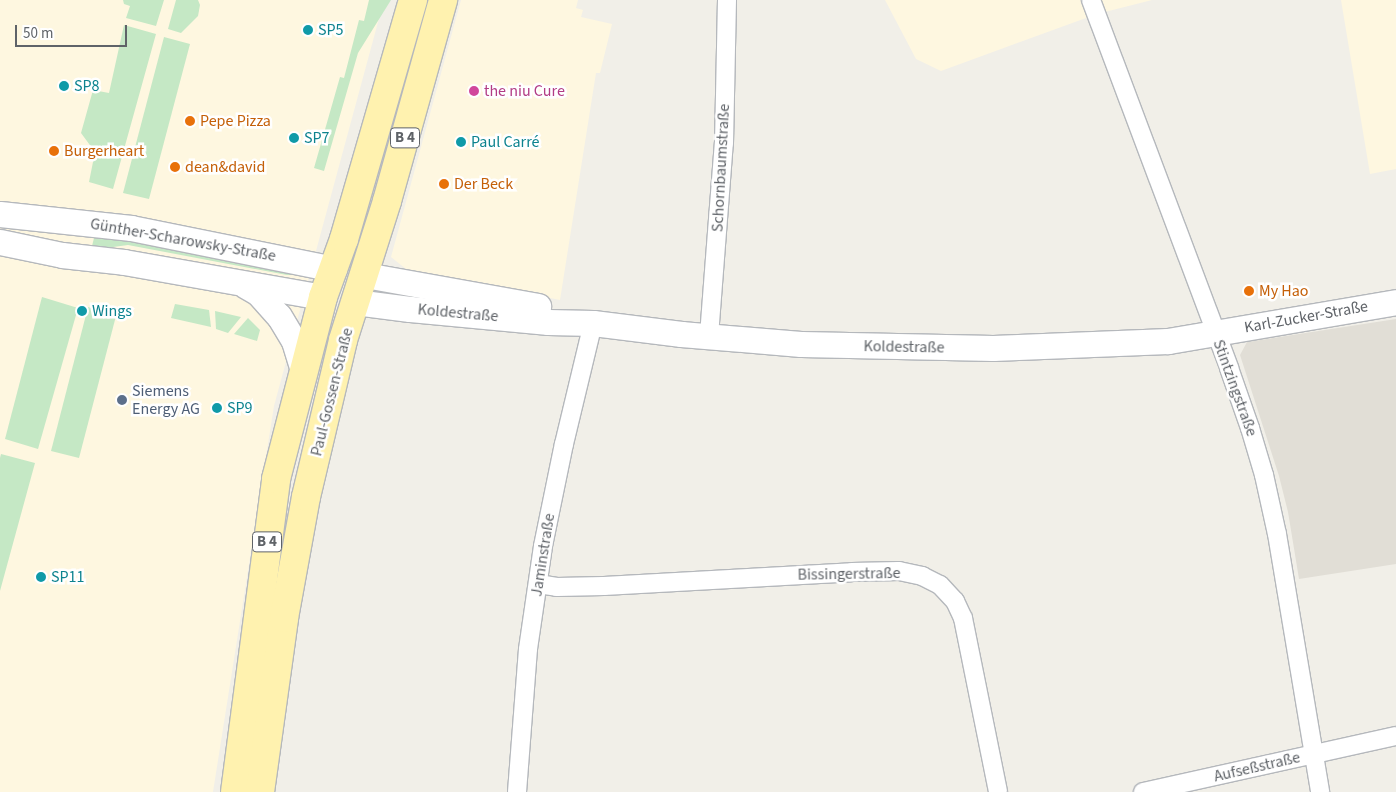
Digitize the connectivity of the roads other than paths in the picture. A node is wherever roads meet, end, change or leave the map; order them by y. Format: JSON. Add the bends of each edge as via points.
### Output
{"nodes":[{"id":1,"x":413,"y":0,"type":"edge"},
{"id":2,"x":443,"y":0,"type":"edge"},
{"id":3,"x":727,"y":0,"type":"edge"},
{"id":4,"x":1091,"y":0,"type":"edge"},
{"id":5,"x":0,"y":214,"type":"edge"},
{"id":6,"x":0,"y":242,"type":"edge"},
{"id":7,"x":334,"y":269,"type":"junction"},
{"id":8,"x":365,"y":275,"type":"junction"},
{"id":9,"x":244,"y":285,"type":"junction"},
{"id":10,"x":323,"y":297,"type":"junction"},
{"id":11,"x":356,"y":302,"type":"junction"},
{"id":12,"x":1396,"y":302,"type":"edge"},
{"id":13,"x":593,"y":323,"type":"junction"},
{"id":14,"x":1215,"y":333,"type":"junction"},
{"id":15,"x":709,"y":336,"type":"junction"},
{"id":16,"x":303,"y":371,"type":"junction"},
{"id":17,"x":297,"y":539,"type":"junction"},
{"id":18,"x":268,"y":540,"type":"junction"},
{"id":19,"x":538,"y":584,"type":"junction"},
{"id":20,"x":1396,"y":736,"type":"edge"},
{"id":21,"x":1313,"y":754,"type":"junction"},
{"id":22,"x":235,"y":792,"type":"edge"},
{"id":23,"x":260,"y":792,"type":"edge"},
{"id":24,"x":517,"y":792,"type":"edge"},
{"id":25,"x":998,"y":792,"type":"edge"},
{"id":26,"x":1143,"y":792,"type":"edge"},
{"id":27,"x":1320,"y":792,"type":"edge"}],
"edges":[{"from":1,"to":7,"type":"main road","name":"Paul-Gossen-Straße","number":"B 4"},
{"from":2,"to":8,"type":"main road","name":"Paul-Gossen-Straße","number":"B 4"},
{"from":3,"to":15,"type":"street","name":"Schornbaumstraße","via":[[724,143]]},
{"from":4,"to":14,"type":"street","name":"Stintzingstraße"},
{"from":5,"to":7,"type":"street","name":"Günther-Scharowsky-Straße","via":[[131,228]]},
{"from":6,"to":9,"type":"street","name":"Günther-Scharowsky-Straße"},
{"from":7,"to":8,"type":"main road","name":"Günther-Scharowsky-Straße"},
{"from":7,"to":10,"type":"main road","name":"Paul-Gossen-Straße","number":"B 4"},
{"from":8,"to":11,"type":"main road","name":"Paul-Gossen-Straße","number":"B 4"},
{"from":8,"to":13,"type":"street","name":"Koldestraße","via":[[550,308]]},
{"from":9,"to":10,"type":"street","name":"Günther-Scharowsky-Straße"},
{"from":9,"to":16,"type":"street","name":"Günther-Scharowsky-Straße","via":[[280,316],[294,341]]},
{"from":10,"to":11,"type":"main road","name":"Koldestraße"},
{"from":10,"to":16,"type":"main road","name":"Paul-Gossen-Straße","number":"B 4"},
{"from":11,"to":13,"type":"street","name":"Koldestraße","via":[[548,322]]},
{"from":11,"to":17,"type":"main road","name":"Paul-Gossen-Straße","number":"B 4","via":[[343,340]]},
{"from":12,"to":14,"type":"street","name":"Karl-Zucker-Straße"},
{"from":13,"to":15,"type":"street","name":"Koldestraße"},
{"from":13,"to":19,"type":"street","name":"Jaminstraße","via":[[564,444]]},
{"from":14,"to":15,"type":"street","name":"Koldestraße","via":[[1168,340],[1002,348],[801,344]]},
{"from":14,"to":21,"type":"street","name":"Stintzingstraße","via":[[1264,475],[1277,534]]},
{"from":16,"to":18,"type":"main road","name":"Paul-Gossen-Straße","number":"B 4","via":[[276,479]]},
{"from":17,"to":18,"type":"main road","number":"B 4","via":[[292,529],[284,527],[278,528]]},
{"from":17,"to":23,"type":"main road","name":"Paul-Gossen-Straße","number":"B 4"},
{"from":18,"to":22,"type":"main road","name":"Paul-Gossen-Straße","number":"B 4"},
{"from":19,"to":24,"type":"street","name":"Jaminstraße","via":[[528,649]]},
{"from":19,"to":25,"type":"street","name":"Bissingerstraße","via":[[604,586],[899,571],[922,576],[955,600],[963,618]]},
{"from":20,"to":21,"type":"street","name":"Aufseßstraße"},
{"from":21,"to":26,"type":"street","name":"Aufseßstraße"},
{"from":21,"to":27,"type":"street","name":"Stintzingstraße"}]}
